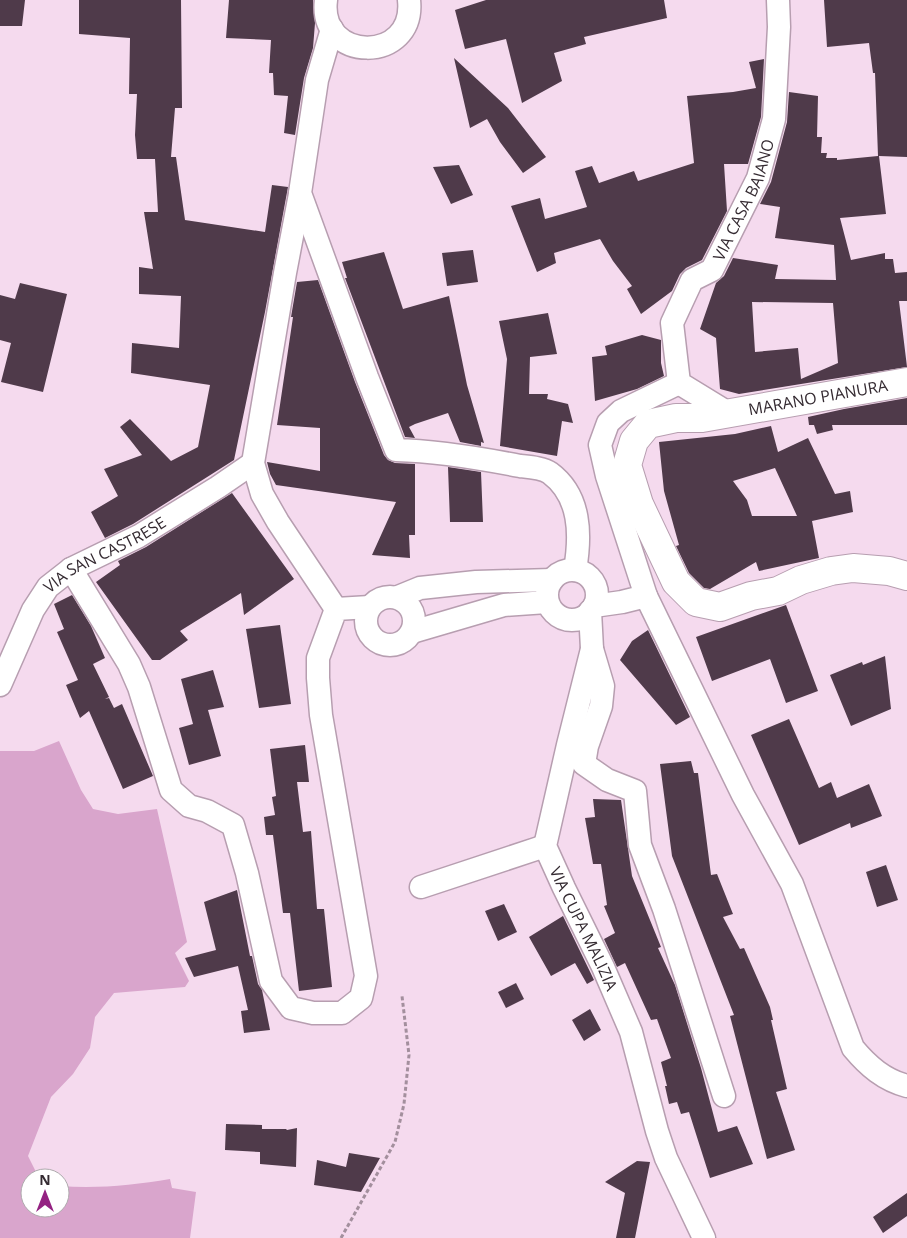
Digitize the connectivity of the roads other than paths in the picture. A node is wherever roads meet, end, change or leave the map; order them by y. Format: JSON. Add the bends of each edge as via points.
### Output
{"nodes":[{"id":1,"x":326,"y":0,"type":"edge"},
{"id":2,"x":778,"y":0,"type":"edge"},
{"id":3,"x":411,"y":1,"type":"edge"},
{"id":4,"x":332,"y":29,"type":"junction"},
{"id":5,"x":300,"y":193,"type":"junction"},
{"id":6,"x":907,"y":382,"type":"edge"},
{"id":7,"x":679,"y":383,"type":"junction"},
{"id":8,"x":728,"y":413,"type":"junction"},
{"id":9,"x":253,"y":463,"type":"junction"},
{"id":10,"x":71,"y":569,"type":"junction"},
{"id":11,"x":575,"y":570,"type":"junction"},
{"id":12,"x":907,"y":576,"type":"edge"},
{"id":13,"x":552,"y":580,"type":"junction"},
{"id":14,"x":646,"y":596,"type":"junction"},
{"id":15,"x":398,"y":597,"type":"junction"},
{"id":16,"x":547,"y":602,"type":"junction"},
{"id":17,"x":370,"y":608,"type":"junction"},
{"id":18,"x":336,"y":609,"type":"junction"},
{"id":19,"x":592,"y":609,"type":"junction"},
{"id":20,"x":412,"y":632,"type":"junction"},
{"id":21,"x":592,"y":650,"type":"junction"},
{"id":22,"x":0,"y":685,"type":"edge"},
{"id":23,"x":545,"y":846,"type":"junction"},
{"id":24,"x":421,"y":887,"type":"dead end"},
{"id":25,"x":907,"y":1086,"type":"edge"},
{"id":26,"x":724,"y":1096,"type":"dead end"},
{"id":27,"x":704,"y":1238,"type":"edge"}],
"edges":[{"from":1,"to":4,"type":"street","via":[[326,16]]},
{"from":2,"to":7,"type":"street","name":"VIA CASA BAIANO","via":[[774,119],[758,178],[712,270],[692,280],[672,323]]},
{"from":3,"to":4,"type":"street","via":[[404,29],[382,47],[354,47],[341,40]]},
{"from":4,"to":5,"type":"street","via":[[317,80]]},
{"from":5,"to":9,"type":"street"},
{"from":5,"to":11,"type":"street","via":[[396,450],[483,458],[548,471],[565,489],[574,508],[578,527]]},
{"from":6,"to":8,"type":"street","name":"MARANO PIANURA"},
{"from":7,"to":8,"type":"street"},
{"from":7,"to":14,"type":"street","via":[[621,411],[608,423],[600,445],[606,476]]},
{"from":8,"to":12,"type":"street","name":"MARANO PIANURA","via":[[648,424],[634,441],[627,465],[639,504],[676,582],[696,602],[720,607],[778,591],[801,580],[853,568]]},
{"from":9,"to":10,"type":"street","name":"VIA SAN CASTRESE","via":[[139,536]]},
{"from":9,"to":18,"type":"street","via":[[262,494]]},
{"from":10,"to":18,"type":"street","via":[[139,687],[171,790],[189,806],[207,811],[233,825],[271,981],[292,1008],[313,1013],[342,1013],[361,998],[366,976],[321,715],[318,658]]},
{"from":10,"to":22,"type":"street","name":"VIA SAN CASTRESE","via":[[48,587],[38,601]]},
{"from":11,"to":13,"type":"street","via":[[558,574]]},
{"from":11,"to":19,"type":"street","via":[[588,576],[594,584],[596,591]]},
{"from":13,"to":15,"type":"street","via":[[485,581],[420,588]]},
{"from":13,"to":16,"type":"street","via":[[546,593]]},
{"from":14,"to":19,"type":"street"},
{"from":14,"to":25,"type":"street","via":[[743,795],[792,884],[853,1048],[870,1068],[895,1083]]},
{"from":15,"to":17,"type":"street","via":[[383,597]]},
{"from":15,"to":20,"type":"street","via":[[412,608],[415,617]]},
{"from":16,"to":19,"type":"street","via":[[557,616],[569,620],[584,617]]},
{"from":16,"to":20,"type":"street","via":[[504,605]]},
{"from":17,"to":18,"type":"street"},
{"from":17,"to":20,"type":"street","via":[[366,624],[371,636],[378,641],[394,645]]},
{"from":19,"to":21,"type":"street"},
{"from":21,"to":23,"type":"street"},
{"from":21,"to":26,"type":"street","via":[[603,686],[602,706],[584,764],[607,780],[635,791],[640,845]]},
{"from":23,"to":24,"type":"street"},
{"from":23,"to":27,"type":"street","name":"VIA CUPA MALIZIA","via":[[631,1032],[666,1158]]}]}
